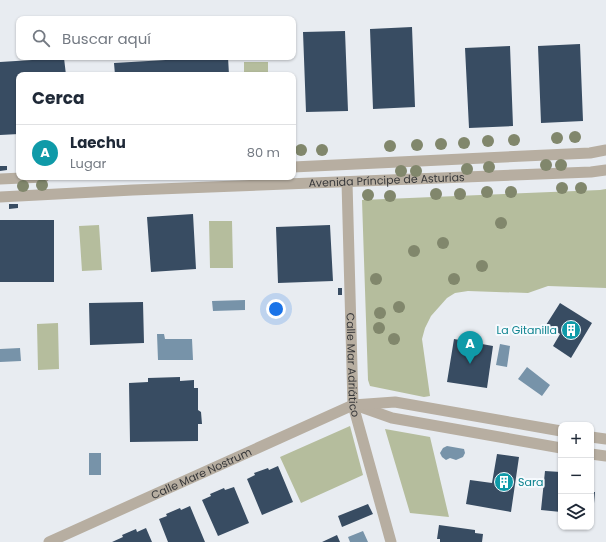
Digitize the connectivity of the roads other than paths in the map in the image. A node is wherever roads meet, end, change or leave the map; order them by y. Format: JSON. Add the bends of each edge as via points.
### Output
{"nodes":[{"id":1,"x":606,"y":150,"type":"edge"},
{"id":2,"x":296,"y":167,"type":"edge"},
{"id":3,"x":606,"y":170,"type":"edge"},
{"id":4,"x":16,"y":178,"type":"edge"},
{"id":5,"x":0,"y":179,"type":"edge"},
{"id":6,"x":347,"y":182,"type":"junction"},
{"id":7,"x":0,"y":197,"type":"edge"},
{"id":8,"x":354,"y":405,"type":"junction"},
{"id":9,"x":558,"y":430,"type":"edge"},
{"id":10,"x":594,"y":437,"type":"edge"},
{"id":11,"x":606,"y":439,"type":"edge"},
{"id":12,"x":558,"y":447,"type":"edge"},
{"id":13,"x":594,"y":454,"type":"edge"},
{"id":14,"x":606,"y":456,"type":"edge"},
{"id":15,"x":49,"y":542,"type":"edge"},
{"id":16,"x":391,"y":542,"type":"edge"}],
"edges":[{"from":1,"to":2,"type":"street","name":"Avenida Príncipe de Asturias","via":[[590,153]]},
{"from":3,"to":6,"type":"street","name":"Avenida Príncipe de Asturias"},
{"from":4,"to":5,"type":"street"},
{"from":6,"to":7,"type":"street","name":"Avenida Príncipe de Asturias"},
{"from":6,"to":8,"type":"street","name":"Calle Mar Adriático"},
{"from":8,"to":9,"type":"street","name":"Calle Mare Nostrum","via":[[395,402]]},
{"from":8,"to":12,"type":"street","via":[[392,418]]},
{"from":8,"to":15,"type":"street","name":"Calle Mare Nostrum"},
{"from":8,"to":16,"type":"street","name":"Calle Mar Adriático"},
{"from":10,"to":11,"type":"street"},
{"from":13,"to":14,"type":"street"}]}
